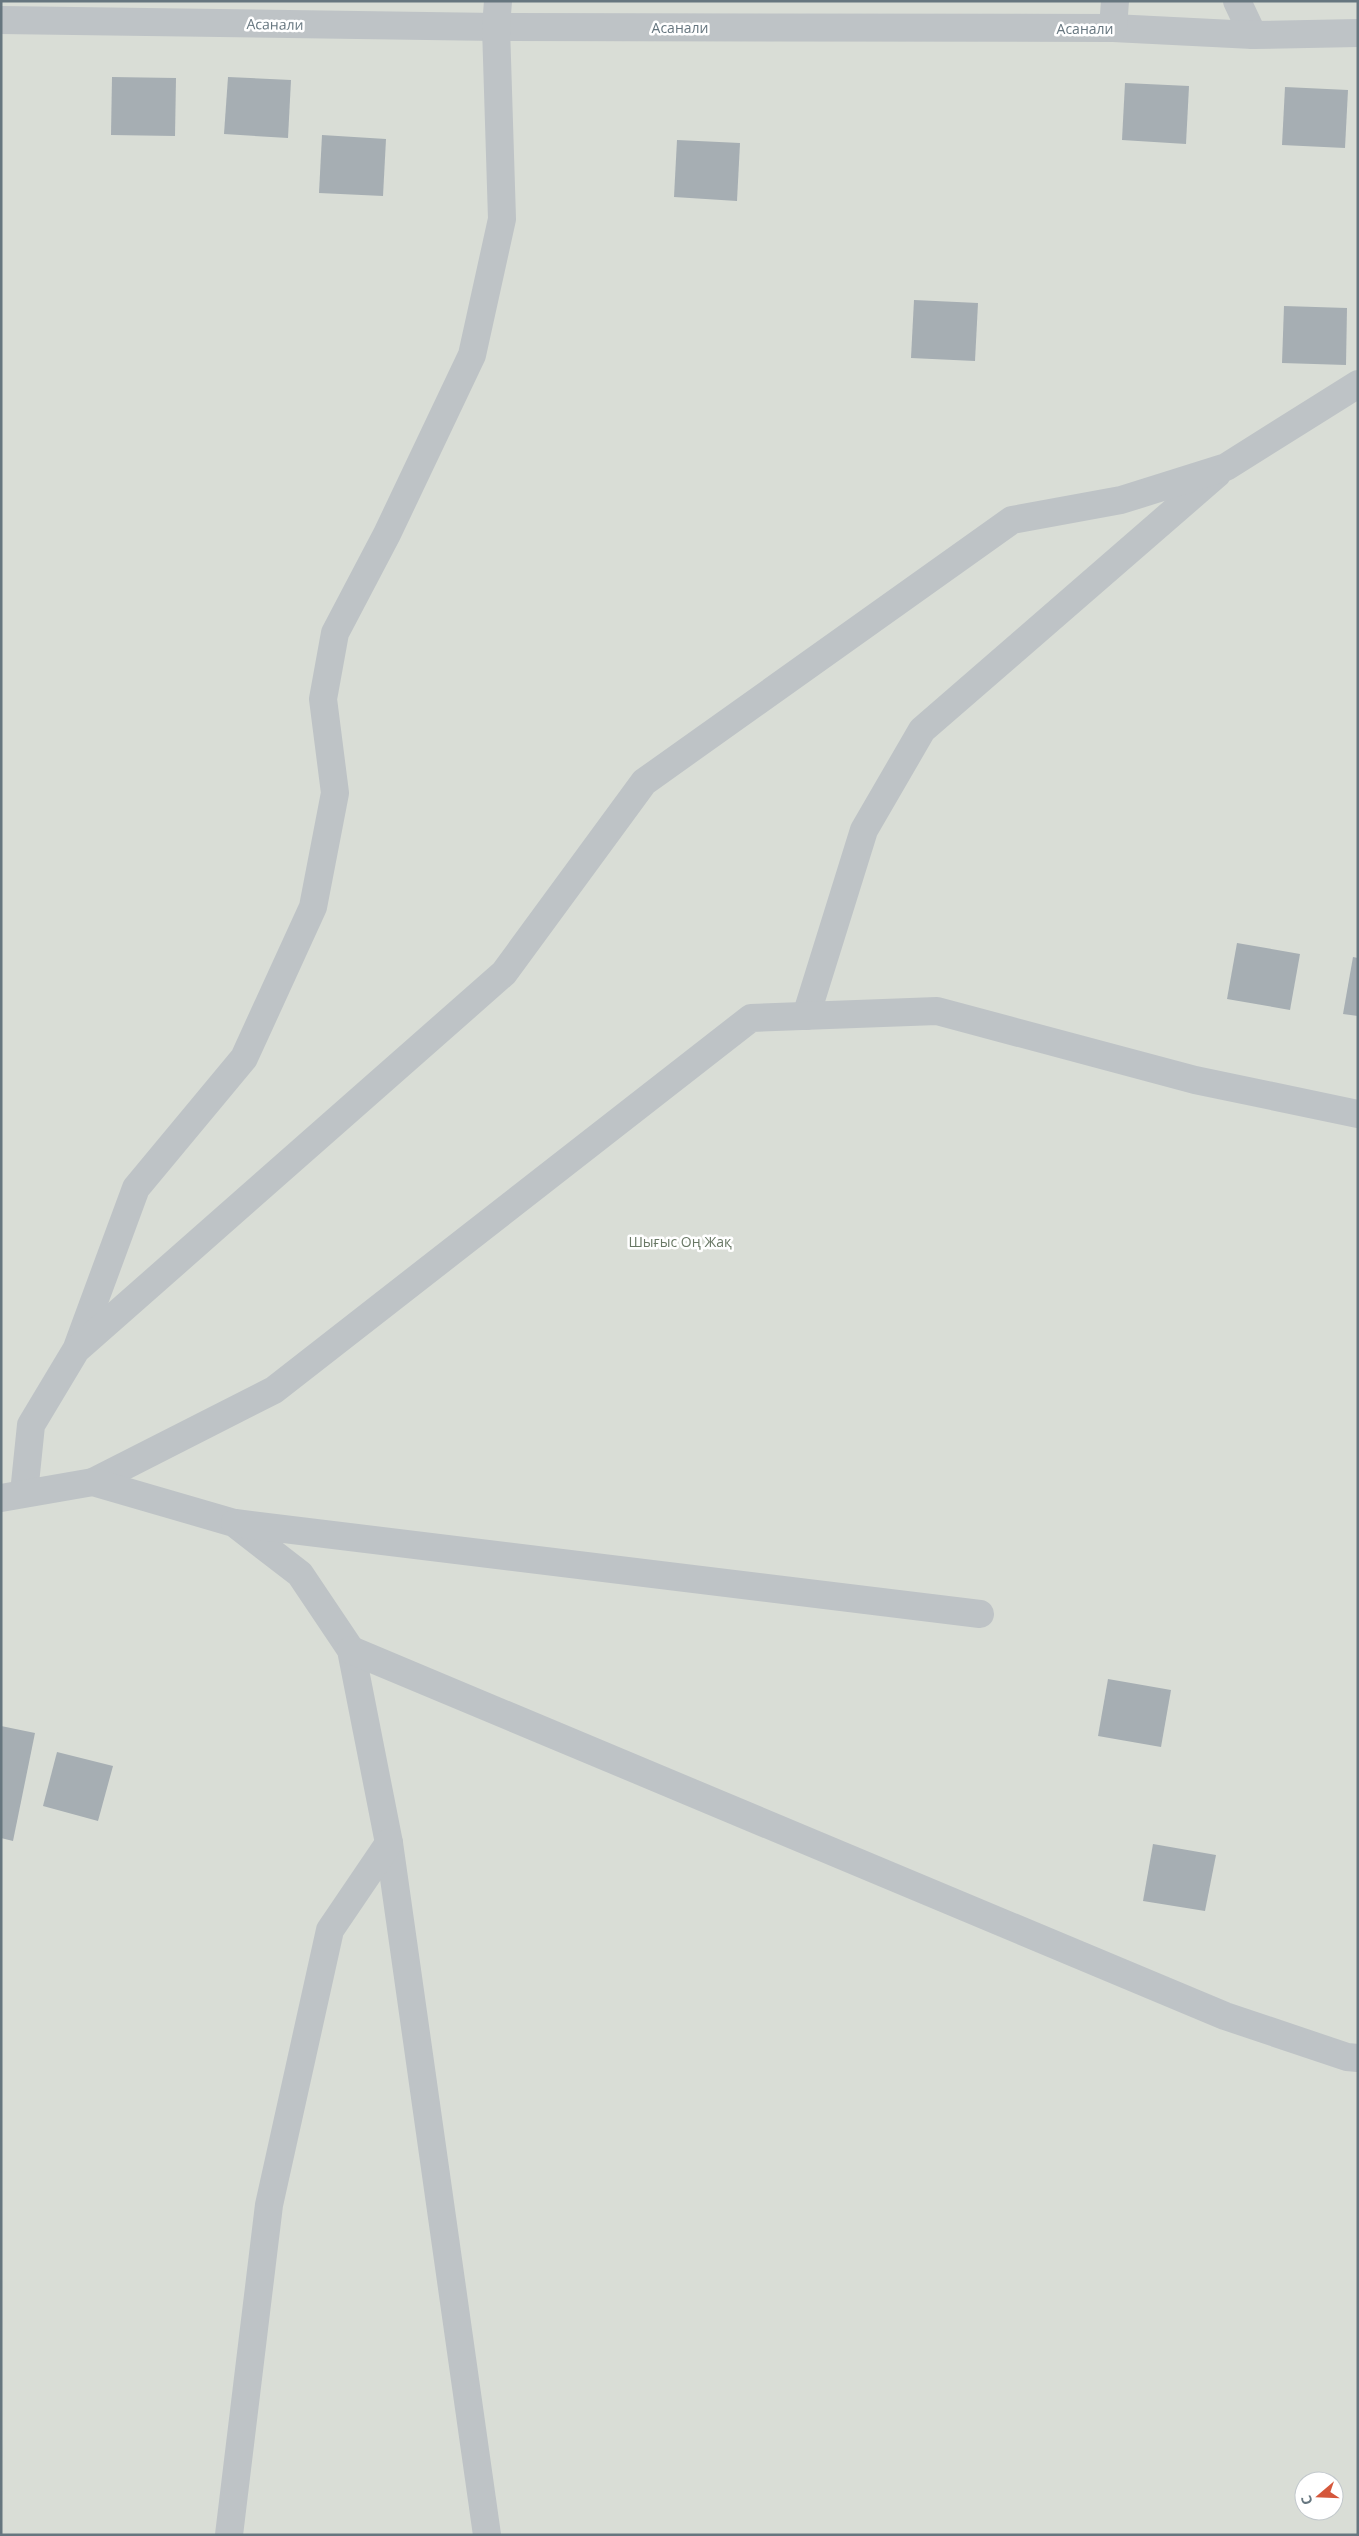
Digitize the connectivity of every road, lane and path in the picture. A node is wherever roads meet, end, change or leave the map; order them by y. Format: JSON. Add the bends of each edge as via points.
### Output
{"nodes":[{"id":1,"x":1115,"y":1,"type":"edge"},
{"id":2,"x":1237,"y":1,"type":"edge"},
{"id":3,"x":497,"y":14,"type":"edge"},
{"id":4,"x":1,"y":20,"type":"edge"},
{"id":5,"x":1113,"y":28,"type":"junction"},
{"id":6,"x":1358,"y":32,"type":"edge"},
{"id":7,"x":1253,"y":35,"type":"junction"},
{"id":8,"x":1358,"y":384,"type":"edge"},
{"id":9,"x":1226,"y":467,"type":"junction"},
{"id":10,"x":806,"y":1016,"type":"junction"},
{"id":11,"x":1358,"y":1114,"type":"edge"},
{"id":12,"x":76,"y":1350,"type":"junction"},
{"id":13,"x":93,"y":1482,"type":"junction"},
{"id":14,"x":13,"y":1496,"type":"edge"},
{"id":15,"x":234,"y":1523,"type":"junction"},
{"id":16,"x":980,"y":1614,"type":"dead end"},
{"id":17,"x":352,"y":1650,"type":"junction"},
{"id":18,"x":390,"y":1843,"type":"junction"},
{"id":19,"x":1358,"y":2058,"type":"edge"},
{"id":20,"x":229,"y":2535,"type":"edge"},
{"id":21,"x":487,"y":2535,"type":"edge"}],
"edges":[{"from":1,"to":5,"type":"street"},
{"from":2,"to":7,"type":"street"},
{"from":3,"to":4,"type":"street","name":"Асанали"},
{"from":3,"to":5,"type":"street","name":"Асанали"},
{"from":3,"to":12,"type":"street","via":[[502,219],[472,355],[387,534],[335,633],[323,699],[335,793],[313,907],[244,1058],[136,1188]]},
{"from":5,"to":7,"type":"street","name":"Асанали"},
{"from":6,"to":7,"type":"street","name":"Асанали"},
{"from":8,"to":9,"type":"street"},
{"from":9,"to":10,"type":"street","via":[[922,730],[864,830]]},
{"from":9,"to":12,"type":"street","via":[[1120,500],[1012,520],[644,782],[504,973]]},
{"from":10,"to":11,"type":"street","via":[[937,1011],[1196,1080]]},
{"from":10,"to":13,"type":"street","via":[[750,1018],[274,1390]]},
{"from":12,"to":14,"type":"street","via":[[31,1425]]},
{"from":13,"to":14,"type":"street"},
{"from":13,"to":15,"type":"street"},
{"from":15,"to":16,"type":"street"},
{"from":15,"to":17,"type":"street","via":[[300,1574]]},
{"from":17,"to":18,"type":"street"},
{"from":17,"to":19,"type":"street","via":[[1225,2016]]},
{"from":18,"to":20,"type":"street","via":[[330,1930],[269,2205]]},
{"from":18,"to":21,"type":"street"}]}
